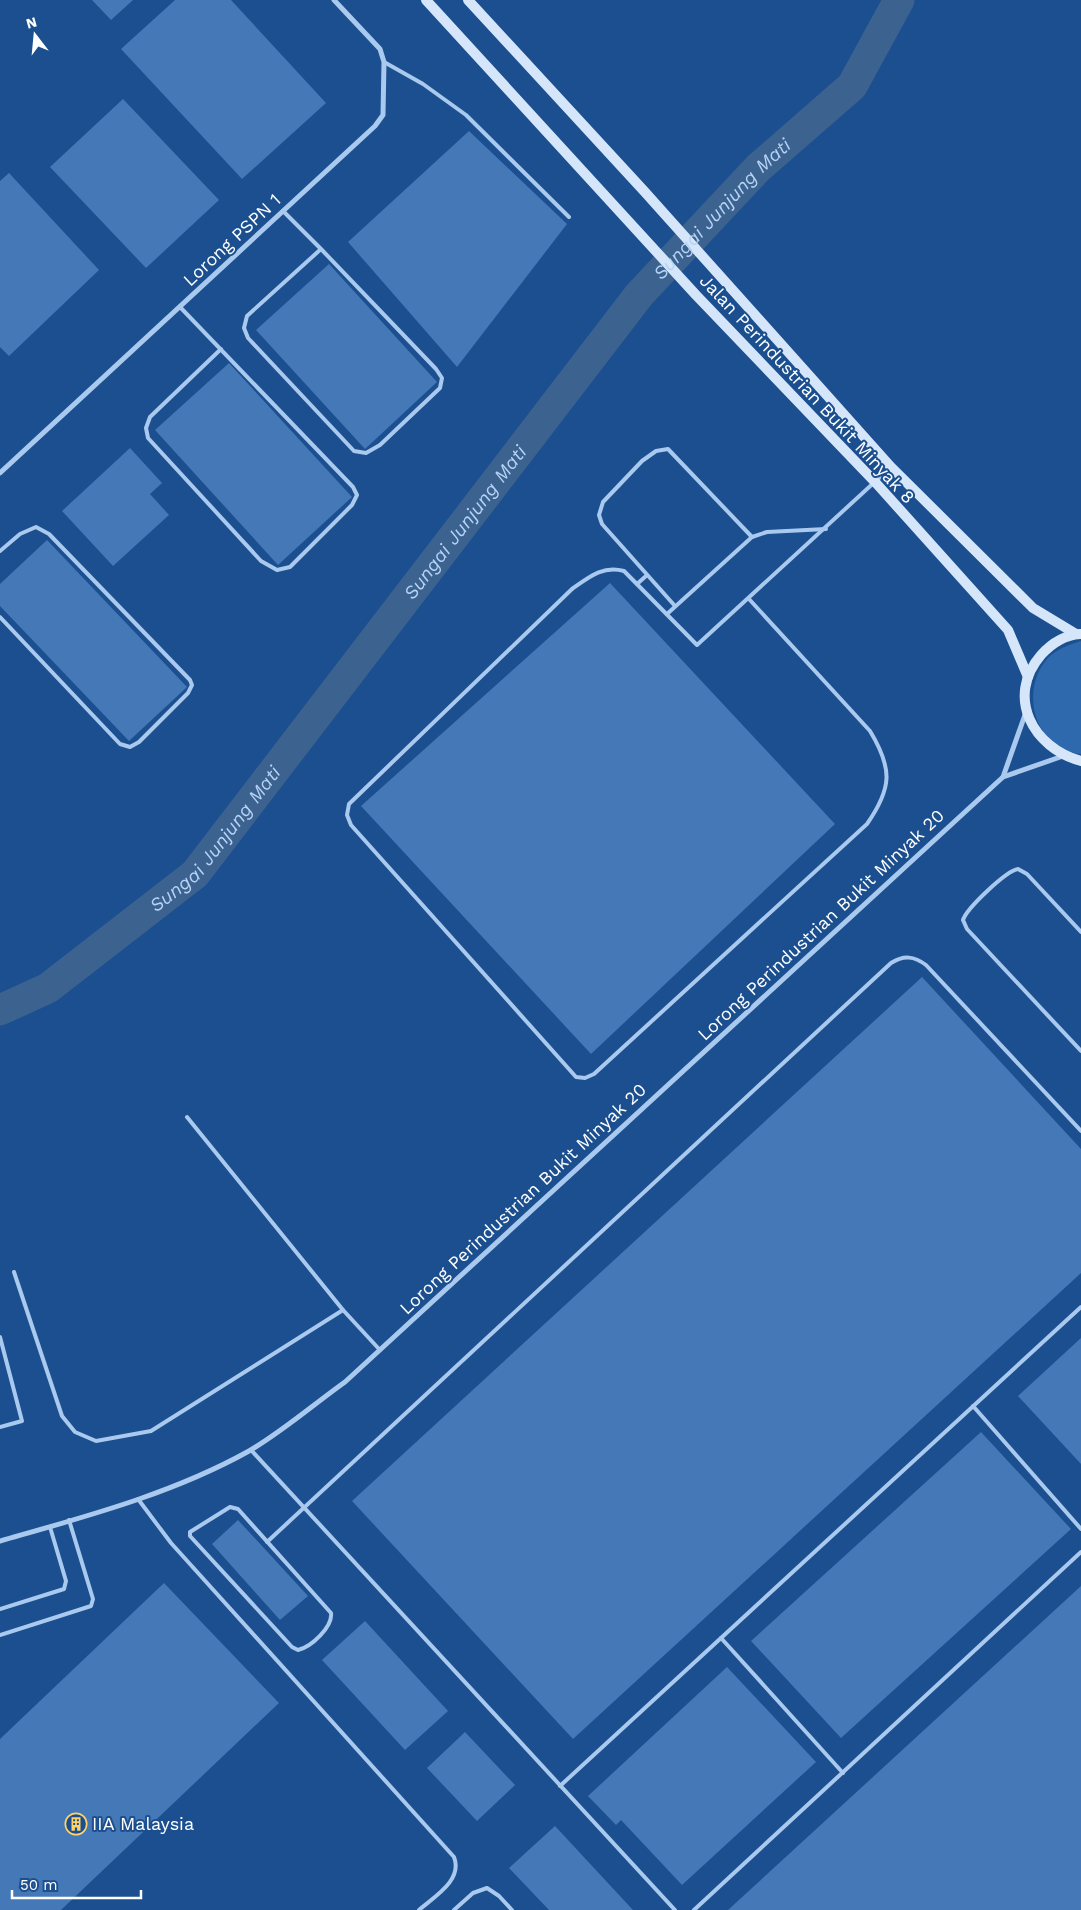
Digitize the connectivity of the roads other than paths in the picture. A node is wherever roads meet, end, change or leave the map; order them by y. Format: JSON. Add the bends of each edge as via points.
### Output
{"nodes":[{"id":1,"x":334,"y":0,"type":"edge"},
{"id":2,"x":426,"y":0,"type":"edge"},
{"id":3,"x":468,"y":0,"type":"edge"},
{"id":4,"x":384,"y":62,"type":"junction"},
{"id":5,"x":284,"y":211,"type":"junction"},
{"id":6,"x":569,"y":217,"type":"dead end"},
{"id":7,"x":321,"y":250,"type":"junction"},
{"id":8,"x":180,"y":307,"type":"junction"},
{"id":9,"x":220,"y":349,"type":"junction"},
{"id":10,"x":891,"y":467,"type":"junction"},
{"id":11,"x":0,"y":473,"type":"edge"},
{"id":12,"x":876,"y":483,"type":"junction"},
{"id":13,"x":826,"y":529,"type":"junction"},
{"id":14,"x":752,"y":537,"type":"junction"},
{"id":15,"x":0,"y":551,"type":"edge"},
{"id":16,"x":646,"y":576,"type":"junction"},
{"id":17,"x":637,"y":584,"type":"junction"},
{"id":18,"x":749,"y":599,"type":"junction"},
{"id":19,"x":675,"y":606,"type":"junction"},
{"id":20,"x":667,"y":614,"type":"junction"},
{"id":21,"x":0,"y":617,"type":"edge"},
{"id":22,"x":1078,"y":634,"type":"edge"},
{"id":23,"x":1028,"y":677,"type":"junction"},
{"id":24,"x":1026,"y":710,"type":"junction"},
{"id":25,"x":1062,"y":756,"type":"junction"},
{"id":26,"x":1081,"y":761,"type":"edge"},
{"id":27,"x":1002,"y":777,"type":"junction"},
{"id":28,"x":1081,"y":932,"type":"edge"},
{"id":29,"x":1081,"y":1051,"type":"edge"},
{"id":30,"x":186,"y":1117,"type":"dead end"},
{"id":31,"x":1081,"y":1131,"type":"edge"},
{"id":32,"x":14,"y":1272,"type":"dead end"},
{"id":33,"x":1081,"y":1307,"type":"edge"},
{"id":34,"x":344,"y":1310,"type":"junction"},
{"id":35,"x":0,"y":1337,"type":"edge"},
{"id":36,"x":379,"y":1349,"type":"junction"},
{"id":37,"x":973,"y":1406,"type":"junction"},
{"id":38,"x":0,"y":1427,"type":"edge"},
{"id":39,"x":251,"y":1450,"type":"junction"},
{"id":40,"x":138,"y":1499,"type":"junction"},
{"id":41,"x":304,"y":1508,"type":"junction"},
{"id":42,"x":69,"y":1520,"type":"junction"},
{"id":43,"x":50,"y":1527,"type":"junction"},
{"id":44,"x":1081,"y":1529,"type":"edge"},
{"id":45,"x":0,"y":1541,"type":"edge"},
{"id":46,"x":267,"y":1542,"type":"junction"},
{"id":47,"x":1081,"y":1552,"type":"edge"},
{"id":48,"x":0,"y":1609,"type":"edge"},
{"id":49,"x":0,"y":1635,"type":"edge"},
{"id":50,"x":721,"y":1638,"type":"junction"},
{"id":51,"x":842,"y":1772,"type":"junction"},
{"id":52,"x":560,"y":1786,"type":"junction"},
{"id":53,"x":420,"y":1910,"type":"edge"},
{"id":54,"x":454,"y":1910,"type":"edge"},
{"id":55,"x":512,"y":1910,"type":"edge"},
{"id":56,"x":675,"y":1910,"type":"edge"},
{"id":57,"x":694,"y":1910,"type":"edge"}],
"edges":[{"from":1,"to":4,"type":"street","via":[[380,49]]},
{"from":2,"to":12,"type":"street","name":"Jalan Perindustrian Bukit Minyak 8","via":[[696,295]]},
{"from":3,"to":10,"type":"street","name":"Jalan Perindustrian Bukit Minyak 8","via":[[644,190]]},
{"from":4,"to":5,"type":"street","name":"Lorong PSPN 1","via":[[383,115]]},
{"from":4,"to":6,"type":"lane","via":[[423,84],[466,115]]},
{"from":5,"to":7,"type":"lane"},
{"from":5,"to":8,"type":"street","name":"Lorong PSPN 1"},
{"from":7,"to":7,"type":"lane","via":[[442,378],[440,388],[380,445],[366,453],[354,451],[248,338],[244,328],[247,316]]},
{"from":8,"to":9,"type":"lane"},
{"from":8,"to":11,"type":"street","name":"Lorong PSPN 1"},
{"from":9,"to":9,"type":"lane","via":[[353,487],[357,495],[352,505],[290,567],[277,570],[261,561],[148,438],[146,428],[150,417]]},
{"from":10,"to":12,"type":"lane"},
{"from":10,"to":22,"type":"street","name":"Jalan Perindustrian Bukit Minyak 8","via":[[1033,608]]},
{"from":12,"to":13,"type":"lane"},
{"from":12,"to":23,"type":"street","name":"Jalan Perindustrian Bukit Minyak 8","via":[[1008,630]]},
{"from":13,"to":14,"type":"lane","via":[[767,532]]},
{"from":13,"to":18,"type":"lane"},
{"from":14,"to":16,"type":"lane","via":[[668,449],[656,451],[642,461],[603,502],[599,515],[602,524]]},
{"from":14,"to":19,"type":"lane"},
{"from":15,"to":21,"type":"lane","via":[[20,534],[36,527],[49,534],[192,685],[188,693],[139,742],[130,747],[120,744]]},
{"from":16,"to":17,"type":"lane"},
{"from":16,"to":19,"type":"lane"},
{"from":17,"to":18,"type":"lane","via":[[624,571],[614,568],[595,572],[572,589],[349,804],[347,815],[351,825],[576,1077],[594,1074],[866,824],[881,803],[887,778],[883,753],[870,732]]},
{"from":17,"to":20,"type":"lane"},
{"from":18,"to":20,"type":"lane","via":[[697,645]]},
{"from":19,"to":20,"type":"lane"},
{"from":22,"to":23,"type":"street","via":[[1046,649]]},
{"from":23,"to":24,"type":"street"},
{"from":24,"to":25,"type":"street","via":[[1033,729]]},
{"from":24,"to":27,"type":"street"},
{"from":25,"to":26,"type":"street"},
{"from":25,"to":27,"type":"street"},
{"from":27,"to":36,"type":"street","name":"Lorong Perindustrian Bukit Minyak 20"},
{"from":28,"to":29,"type":"lane","via":[[1027,874],[1018,870],[1009,873],[968,911],[964,920],[967,929]]},
{"from":30,"to":34,"type":"lane"},
{"from":31,"to":41,"type":"lane","via":[[926,965],[919,959],[899,958]]},
{"from":32,"to":34,"type":"lane","via":[[62,1416],[75,1432],[96,1441],[151,1431]]},
{"from":33,"to":37,"type":"lane"},
{"from":34,"to":36,"type":"lane"},
{"from":35,"to":38,"type":"lane","via":[[22,1421]]},
{"from":36,"to":39,"type":"street","name":"Lorong Perindustrian Bukit Minyak 20","via":[[345,1382]]},
{"from":37,"to":44,"type":"lane"},
{"from":37,"to":50,"type":"lane"},
{"from":39,"to":40,"type":"street","name":"Lorong Perindustrian Bukit Minyak 20"},
{"from":39,"to":41,"type":"lane"},
{"from":40,"to":42,"type":"street","name":"Lorong Perindustrian Bukit Minyak 20"},
{"from":40,"to":53,"type":"lane","via":[[172,1543],[454,1857],[458,1866],[456,1876]]},
{"from":41,"to":46,"type":"lane"},
{"from":41,"to":52,"type":"lane"},
{"from":42,"to":43,"type":"street","name":"Lorong Perindustrian Bukit Minyak 20"},
{"from":42,"to":49,"type":"lane","via":[[93,1599],[91,1606]]},
{"from":43,"to":45,"type":"street","name":"Lorong Perindustrian Bukit Minyak 20"},
{"from":43,"to":48,"type":"lane","via":[[66,1581],[64,1589]]},
{"from":46,"to":46,"type":"lane","via":[[331,1613],[328,1627],[305,1649],[292,1647],[193,1540],[190,1532],[230,1507],[238,1510]]},
{"from":47,"to":51,"type":"lane"},
{"from":50,"to":51,"type":"lane"},
{"from":50,"to":52,"type":"lane"},
{"from":51,"to":57,"type":"lane"},
{"from":52,"to":56,"type":"lane"},
{"from":54,"to":55,"type":"lane","via":[[473,1893],[487,1888]]}]}
